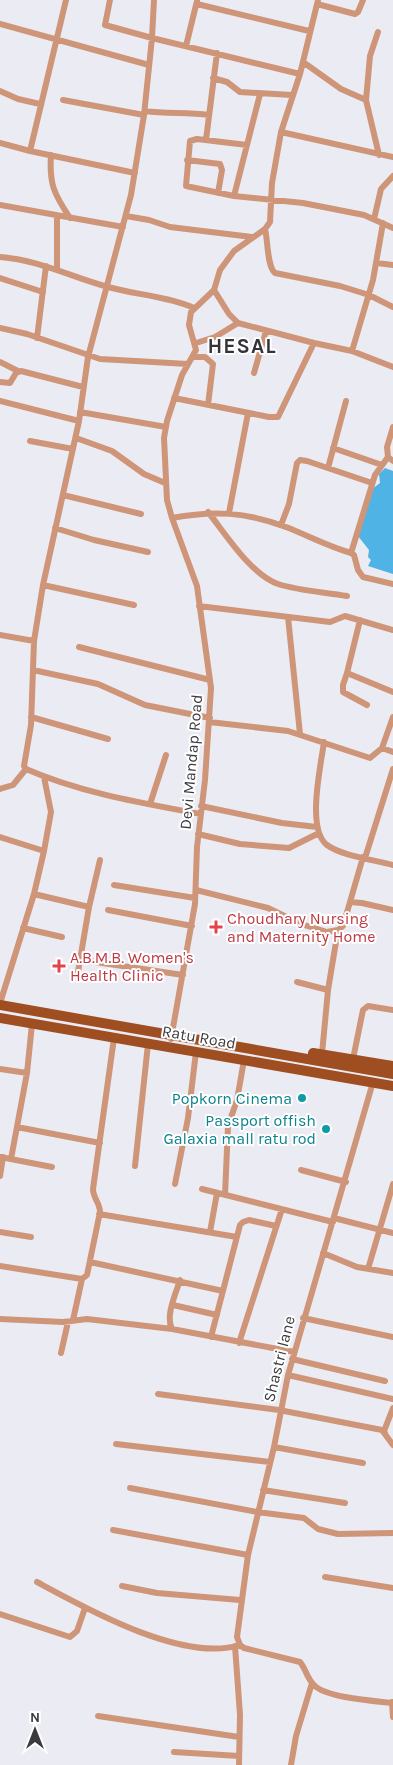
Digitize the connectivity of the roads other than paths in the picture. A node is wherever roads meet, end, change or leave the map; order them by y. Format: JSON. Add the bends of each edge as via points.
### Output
{"nodes":[{"id":1,"x":66,"y":0,"type":"edge"},
{"id":2,"x":110,"y":0,"type":"edge"},
{"id":3,"x":154,"y":0,"type":"edge"},
{"id":4,"x":363,"y":0,"type":"edge"},
{"id":5,"x":197,"y":2,"type":"edge"},
{"id":6,"x":318,"y":2,"type":"edge"},
{"id":7,"x":0,"y":24,"type":"edge"},
{"id":8,"x":309,"y":31,"type":"junction"},
{"id":9,"x":378,"y":32,"type":"dead end"},
{"id":10,"x":152,"y":38,"type":"junction"},
{"id":11,"x":57,"y":40,"type":"junction"},
{"id":12,"x":186,"y":46,"type":"junction"},
{"id":13,"x":217,"y":53,"type":"junction"},
{"id":14,"x":302,"y":62,"type":"junction"},
{"id":15,"x":149,"y":65,"type":"junction"},
{"id":16,"x":300,"y":74,"type":"junction"},
{"id":17,"x":213,"y":78,"type":"junction"},
{"id":18,"x":0,"y":91,"type":"edge"},
{"id":19,"x":260,"y":94,"type":"junction"},
{"id":20,"x":292,"y":95,"type":"junction"},
{"id":21,"x":63,"y":100,"type":"dead end"},
{"id":22,"x":366,"y":100,"type":"junction"},
{"id":23,"x":40,"y":104,"type":"junction"},
{"id":24,"x":145,"y":113,"type":"junction"},
{"id":25,"x":209,"y":115,"type":"junction"},
{"id":26,"x":281,"y":132,"type":"junction"},
{"id":27,"x":206,"y":140,"type":"junction"},
{"id":28,"x":0,"y":143,"type":"edge"},
{"id":29,"x":247,"y":145,"type":"junction"},
{"id":30,"x":30,"y":151,"type":"junction"},
{"id":31,"x":51,"y":155,"type":"junction"},
{"id":32,"x":379,"y":155,"type":"junction"},
{"id":33,"x":393,"y":157,"type":"edge"},
{"id":34,"x":187,"y":160,"type":"junction"},
{"id":35,"x":135,"y":174,"type":"junction"},
{"id":36,"x":393,"y":176,"type":"edge"},
{"id":37,"x":218,"y":193,"type":"junction"},
{"id":38,"x":234,"y":196,"type":"junction"},
{"id":39,"x":272,"y":200,"type":"junction"},
{"id":40,"x":0,"y":205,"type":"edge"},
{"id":41,"x":57,"y":216,"type":"junction"},
{"id":42,"x":126,"y":216,"type":"junction"},
{"id":43,"x":70,"y":218,"type":"junction"},
{"id":44,"x":374,"y":219,"type":"junction"},
{"id":45,"x":382,"y":222,"type":"junction"},
{"id":46,"x":123,"y":227,"type":"junction"},
{"id":47,"x":393,"y":228,"type":"edge"},
{"id":48,"x":265,"y":229,"type":"junction"},
{"id":49,"x":252,"y":237,"type":"junction"},
{"id":50,"x":0,"y":257,"type":"edge"},
{"id":51,"x":378,"y":263,"type":"junction"},
{"id":52,"x":46,"y":266,"type":"junction"},
{"id":53,"x":393,"y":266,"type":"edge"},
{"id":54,"x":57,"y":268,"type":"junction"},
{"id":55,"x":0,"y":278,"type":"edge"},
{"id":56,"x":108,"y":287,"type":"junction"},
{"id":57,"x":214,"y":290,"type":"junction"},
{"id":58,"x":43,"y":292,"type":"junction"},
{"id":59,"x":369,"y":295,"type":"junction"},
{"id":60,"x":393,"y":307,"type":"edge"},
{"id":61,"x":194,"y":308,"type":"junction"},
{"id":62,"x":238,"y":323,"type":"junction"},
{"id":63,"x":0,"y":328,"type":"edge"},
{"id":64,"x":266,"y":331,"type":"junction"},
{"id":65,"x":37,"y":338,"type":"junction"},
{"id":66,"x":196,"y":343,"type":"junction"},
{"id":67,"x":314,"y":343,"type":"junction"},
{"id":68,"x":352,"y":351,"type":"junction"},
{"id":69,"x":88,"y":357,"type":"junction"},
{"id":70,"x":193,"y":357,"type":"junction"},
{"id":71,"x":393,"y":358,"type":"edge"},
{"id":72,"x":0,"y":362,"type":"edge"},
{"id":73,"x":188,"y":364,"type":"junction"},
{"id":74,"x":392,"y":366,"type":"edge"},
{"id":75,"x":18,"y":371,"type":"junction"},
{"id":76,"x":254,"y":372,"type":"dead end"},
{"id":77,"x":0,"y":382,"type":"edge"},
{"id":78,"x":83,"y":388,"type":"junction"},
{"id":79,"x":174,"y":398,"type":"junction"},
{"id":80,"x":0,"y":401,"type":"edge"},
{"id":81,"x":346,"y":401,"type":"dead end"},
{"id":82,"x":208,"y":405,"type":"junction"},
{"id":83,"x":80,"y":412,"type":"junction"},
{"id":84,"x":248,"y":413,"type":"junction"},
{"id":85,"x":79,"y":421,"type":"junction"},
{"id":86,"x":166,"y":427,"type":"junction"},
{"id":87,"x":393,"y":427,"type":"edge"},
{"id":88,"x":76,"y":438,"type":"junction"},
{"id":89,"x":30,"y":441,"type":"dead end"},
{"id":90,"x":333,"y":448,"type":"junction"},
{"id":91,"x":73,"y":450,"type":"junction"},
{"id":92,"x":391,"y":459,"type":"edge"},
{"id":93,"x":382,"y":465,"type":"junction"},
{"id":94,"x":328,"y":468,"type":"junction"},
{"id":95,"x":165,"y":483,"type":"junction"},
{"id":96,"x":372,"y":483,"type":"junction"},
{"id":97,"x":63,"y":495,"type":"junction"},
{"id":98,"x":208,"y":512,"type":"junction"},
{"id":99,"x":229,"y":512,"type":"junction"},
{"id":100,"x":141,"y":514,"type":"dead end"},
{"id":101,"x":172,"y":518,"type":"junction"},
{"id":102,"x":280,"y":525,"type":"junction"},
{"id":103,"x":55,"y":528,"type":"junction"},
{"id":104,"x":148,"y":552,"type":"dead end"},
{"id":105,"x":351,"y":553,"type":"junction"},
{"id":106,"x":393,"y":584,"type":"edge"},
{"id":107,"x":43,"y":585,"type":"junction"},
{"id":108,"x":347,"y":596,"type":"dead end"},
{"id":109,"x":134,"y":605,"type":"dead end"},
{"id":110,"x":199,"y":606,"type":"junction"},
{"id":111,"x":288,"y":617,"type":"junction"},
{"id":112,"x":360,"y":620,"type":"junction"},
{"id":113,"x":393,"y":630,"type":"edge"},
{"id":114,"x":0,"y":635,"type":"edge"},
{"id":115,"x":34,"y":641,"type":"junction"},
{"id":116,"x":79,"y":647,"type":"dead end"},
{"id":117,"x":33,"y":670,"type":"junction"},
{"id":118,"x":348,"y":673,"type":"junction"},
{"id":119,"x":210,"y":680,"type":"junction"},
{"id":120,"x":393,"y":692,"type":"edge"},
{"id":121,"x":367,"y":705,"type":"dead end"},
{"id":122,"x":393,"y":717,"type":"edge"},
{"id":123,"x":31,"y":718,"type":"junction"},
{"id":124,"x":210,"y":720,"type":"junction"},
{"id":125,"x":300,"y":734,"type":"junction"},
{"id":126,"x":108,"y":739,"type":"dead end"},
{"id":127,"x":324,"y":742,"type":"junction"},
{"id":128,"x":382,"y":748,"type":"junction"},
{"id":129,"x":393,"y":752,"type":"edge"},
{"id":130,"x":166,"y":755,"type":"dead end"},
{"id":131,"x":26,"y":769,"type":"junction"},
{"id":132,"x":393,"y":769,"type":"edge"},
{"id":133,"x":44,"y":777,"type":"junction"},
{"id":134,"x":0,"y":788,"type":"edge"},
{"id":135,"x":150,"y":804,"type":"junction"},
{"id":136,"x":201,"y":810,"type":"junction"},
{"id":137,"x":318,"y":830,"type":"junction"},
{"id":138,"x":198,"y":834,"type":"junction"},
{"id":139,"x":0,"y":838,"type":"edge"},
{"id":140,"x":44,"y":851,"type":"junction"},
{"id":141,"x":364,"y":857,"type":"junction"},
{"id":142,"x":100,"y":860,"type":"dead end"},
{"id":143,"x":393,"y":865,"type":"edge"},
{"id":144,"x":114,"y":885,"type":"dead end"},
{"id":145,"x":196,"y":890,"type":"junction"},
{"id":146,"x":34,"y":894,"type":"junction"},
{"id":147,"x":195,"y":898,"type":"junction"},
{"id":148,"x":350,"y":902,"type":"junction"},
{"id":149,"x":90,"y":907,"type":"junction"},
{"id":150,"x":108,"y":910,"type":"dead end"},
{"id":151,"x":393,"y":910,"type":"edge"},
{"id":152,"x":192,"y":926,"type":"junction"},
{"id":153,"x":23,"y":928,"type":"junction"},
{"id":154,"x":338,"y":930,"type":"junction"},
{"id":155,"x":62,"y":937,"type":"dead end"},
{"id":156,"x":89,"y":960,"type":"dead end"},
{"id":157,"x":78,"y":972,"type":"dead end"},
{"id":158,"x":183,"y":975,"type":"junction"},
{"id":159,"x":297,"y":982,"type":"dead end"},
{"id":160,"x":328,"y":990,"type":"junction"},
{"id":161,"x":0,"y":1002,"type":"edge"},
{"id":162,"x":393,"y":1010,"type":"edge"},
{"id":163,"x":0,"y":1012,"type":"edge"},
{"id":164,"x":0,"y":1018,"type":"edge"},
{"id":165,"x":32,"y":1024,"type":"junction"},
{"id":166,"x":172,"y":1030,"type":"junction"},
{"id":167,"x":114,"y":1038,"type":"junction"},
{"id":168,"x":148,"y":1044,"type":"junction"},
{"id":169,"x":169,"y":1048,"type":"junction"},
{"id":170,"x":196,"y":1052,"type":"junction"},
{"id":171,"x":322,"y":1054,"type":"junction"},
{"id":172,"x":353,"y":1059,"type":"junction"},
{"id":173,"x":244,"y":1060,"type":"junction"},
{"id":174,"x":393,"y":1066,"type":"edge"},
{"id":175,"x":0,"y":1069,"type":"edge"},
{"id":176,"x":26,"y":1073,"type":"junction"},
{"id":177,"x":393,"y":1074,"type":"edge"},
{"id":178,"x":393,"y":1081,"type":"edge"},
{"id":179,"x":373,"y":1082,"type":"junction"},
{"id":180,"x":393,"y":1086,"type":"edge"},
{"id":181,"x":17,"y":1127,"type":"junction"},
{"id":182,"x":100,"y":1143,"type":"junction"},
{"id":183,"x":5,"y":1157,"type":"edge"},
{"id":184,"x":135,"y":1166,"type":"dead end"},
{"id":185,"x":52,"y":1167,"type":"dead end"},
{"id":186,"x":300,"y":1170,"type":"dead end"},
{"id":187,"x":0,"y":1176,"type":"edge"},
{"id":188,"x":346,"y":1182,"type":"junction"},
{"id":189,"x":176,"y":1184,"type":"dead end"},
{"id":190,"x":393,"y":1184,"type":"edge"},
{"id":191,"x":202,"y":1190,"type":"dead end"},
{"id":192,"x":221,"y":1194,"type":"junction"},
{"id":193,"x":282,"y":1209,"type":"junction"},
{"id":194,"x":99,"y":1214,"type":"junction"},
{"id":195,"x":334,"y":1220,"type":"junction"},
{"id":196,"x":276,"y":1226,"type":"junction"},
{"id":197,"x":379,"y":1230,"type":"junction"},
{"id":198,"x":0,"y":1232,"type":"edge"},
{"id":199,"x":210,"y":1232,"type":"junction"},
{"id":200,"x":393,"y":1232,"type":"edge"},
{"id":201,"x":32,"y":1236,"type":"dead end"},
{"id":202,"x":237,"y":1237,"type":"junction"},
{"id":203,"x":323,"y":1253,"type":"junction"},
{"id":204,"x":90,"y":1262,"type":"junction"},
{"id":205,"x":0,"y":1266,"type":"edge"},
{"id":206,"x":368,"y":1269,"type":"junction"},
{"id":207,"x":393,"y":1273,"type":"edge"},
{"id":208,"x":82,"y":1279,"type":"junction"},
{"id":209,"x":180,"y":1280,"type":"junction"},
{"id":210,"x":223,"y":1291,"type":"junction"},
{"id":211,"x":172,"y":1305,"type":"junction"},
{"id":212,"x":217,"y":1314,"type":"junction"},
{"id":213,"x":303,"y":1318,"type":"junction"},
{"id":214,"x":0,"y":1319,"type":"edge"},
{"id":215,"x":71,"y":1321,"type":"junction"},
{"id":216,"x":172,"y":1329,"type":"junction"},
{"id":217,"x":211,"y":1337,"type":"junction"},
{"id":218,"x":393,"y":1337,"type":"edge"},
{"id":219,"x":239,"y":1343,"type":"junction"},
{"id":220,"x":294,"y":1352,"type":"junction"},
{"id":221,"x":61,"y":1353,"type":"dead end"},
{"id":222,"x":292,"y":1359,"type":"junction"},
{"id":223,"x":288,"y":1375,"type":"junction"},
{"id":224,"x":385,"y":1381,"type":"dead end"},
{"id":225,"x":158,"y":1394,"type":"dead end"},
{"id":226,"x":393,"y":1399,"type":"edge"},
{"id":227,"x":393,"y":1408,"type":"edge"},
{"id":228,"x":279,"y":1410,"type":"junction"},
{"id":229,"x":385,"y":1433,"type":"junction"},
{"id":230,"x":116,"y":1444,"type":"dead end"},
{"id":231,"x":393,"y":1444,"type":"edge"},
{"id":232,"x":274,"y":1447,"type":"junction"},
{"id":233,"x":270,"y":1462,"type":"junction"},
{"id":234,"x":363,"y":1463,"type":"dead end"},
{"id":235,"x":130,"y":1488,"type":"dead end"},
{"id":236,"x":263,"y":1490,"type":"junction"},
{"id":237,"x":345,"y":1503,"type":"dead end"},
{"id":238,"x":257,"y":1512,"type":"junction"},
{"id":239,"x":112,"y":1530,"type":"dead end"},
{"id":240,"x":393,"y":1533,"type":"edge"},
{"id":241,"x":248,"y":1555,"type":"junction"},
{"id":242,"x":324,"y":1577,"type":"dead end"},
{"id":243,"x":38,"y":1582,"type":"dead end"},
{"id":244,"x":122,"y":1586,"type":"dead end"},
{"id":245,"x":393,"y":1588,"type":"edge"},
{"id":246,"x":240,"y":1600,"type":"junction"},
{"id":247,"x":85,"y":1608,"type":"junction"},
{"id":248,"x":0,"y":1614,"type":"edge"},
{"id":249,"x":239,"y":1646,"type":"junction"},
{"id":250,"x":312,"y":1683,"type":"junction"},
{"id":251,"x":392,"y":1703,"type":"edge"},
{"id":252,"x":98,"y":1716,"type":"dead end"},
{"id":253,"x":393,"y":1716,"type":"edge"},
{"id":254,"x":239,"y":1737,"type":"junction"},
{"id":255,"x":174,"y":1752,"type":"dead end"},
{"id":256,"x":239,"y":1756,"type":"junction"},
{"id":257,"x":239,"y":1765,"type":"edge"},
{"id":258,"x":292,"y":1765,"type":"edge"}],
"edges":[{"from":1,"to":11,"type":"street"},
{"from":2,"to":10,"type":"street","via":[[105,25]]},
{"from":3,"to":10,"type":"street"},
{"from":4,"to":6,"type":"street","via":[[354,14]]},
{"from":5,"to":8,"type":"street"},
{"from":5,"to":12,"type":"street"},
{"from":6,"to":8,"type":"street"},
{"from":7,"to":11,"type":"street"},
{"from":8,"to":14,"type":"street"},
{"from":9,"to":22,"type":"street","via":[[370,56]]},
{"from":10,"to":12,"type":"street"},
{"from":10,"to":15,"type":"street"},
{"from":11,"to":15,"type":"street"},
{"from":11,"to":23,"type":"street"},
{"from":12,"to":13,"type":"street"},
{"from":13,"to":16,"type":"street"},
{"from":13,"to":17,"type":"street"},
{"from":14,"to":16,"type":"street"},
{"from":14,"to":22,"type":"street","via":[[341,89]]},
{"from":15,"to":24,"type":"street"},
{"from":16,"to":20,"type":"street"},
{"from":17,"to":19,"type":"street","via":[[227,82],[236,91]]},
{"from":17,"to":25,"type":"street"},
{"from":18,"to":23,"type":"street"},
{"from":19,"to":20,"type":"street"},
{"from":19,"to":29,"type":"street"},
{"from":20,"to":26,"type":"street"},
{"from":21,"to":24,"type":"street"},
{"from":22,"to":32,"type":"street"},
{"from":23,"to":30,"type":"street"},
{"from":24,"to":25,"type":"street","via":[[182,111]]},
{"from":24,"to":35,"type":"street"},
{"from":25,"to":27,"type":"street"},
{"from":26,"to":32,"type":"street"},
{"from":26,"to":39,"type":"street"},
{"from":27,"to":29,"type":"street"},
{"from":27,"to":34,"type":"street","via":[[190,141]]},
{"from":28,"to":30,"type":"street"},
{"from":29,"to":38,"type":"street"},
{"from":30,"to":31,"type":"street"},
{"from":31,"to":35,"type":"street"},
{"from":31,"to":43,"type":"street","via":[[50,182]]},
{"from":32,"to":33,"type":"street"},
{"from":34,"to":37,"type":"street","via":[[186,186]]},
{"from":34,"to":37,"type":"street","via":[[220,164]]},
{"from":35,"to":42,"type":"street"},
{"from":36,"to":44,"type":"street","via":[[381,189]]},
{"from":37,"to":38,"type":"street"},
{"from":38,"to":39,"type":"street"},
{"from":39,"to":44,"type":"street","via":[[303,203]]},
{"from":39,"to":48,"type":"street","via":[[270,222]]},
{"from":40,"to":41,"type":"street"},
{"from":41,"to":43,"type":"street"},
{"from":41,"to":54,"type":"street"},
{"from":42,"to":46,"type":"street"},
{"from":42,"to":49,"type":"street","via":[[179,228]]},
{"from":43,"to":46,"type":"street"},
{"from":44,"to":45,"type":"street"},
{"from":45,"to":47,"type":"street"},
{"from":45,"to":51,"type":"street"},
{"from":46,"to":56,"type":"street"},
{"from":48,"to":49,"type":"street"},
{"from":48,"to":59,"type":"street","via":[[270,267],[275,273],[330,283]]},
{"from":49,"to":57,"type":"street","via":[[224,261]]},
{"from":50,"to":52,"type":"street"},
{"from":51,"to":53,"type":"street"},
{"from":51,"to":59,"type":"street"},
{"from":52,"to":54,"type":"street"},
{"from":52,"to":58,"type":"street"},
{"from":54,"to":56,"type":"street"},
{"from":55,"to":58,"type":"street"},
{"from":56,"to":61,"type":"street","via":[[166,297]]},
{"from":56,"to":69,"type":"street"},
{"from":57,"to":61,"type":"street"},
{"from":57,"to":62,"type":"street"},
{"from":58,"to":65,"type":"street"},
{"from":59,"to":60,"type":"street"},
{"from":59,"to":68,"type":"street"},
{"from":61,"to":66,"type":"street","name":"Devi Mandap Road","via":[[189,325]]},
{"from":62,"to":64,"type":"street"},
{"from":62,"to":66,"type":"street","via":[[226,332]]},
{"from":63,"to":65,"type":"street"},
{"from":64,"to":67,"type":"street"},
{"from":64,"to":76,"type":"street"},
{"from":65,"to":69,"type":"street"},
{"from":66,"to":70,"type":"street","name":"Devi Mandap Road"},
{"from":67,"to":68,"type":"street"},
{"from":67,"to":84,"type":"street","via":[[278,417]]},
{"from":68,"to":74,"type":"street"},
{"from":69,"to":73,"type":"street"},
{"from":69,"to":78,"type":"street"},
{"from":70,"to":73,"type":"street","name":"Devi Mandap Road"},
{"from":70,"to":82,"type":"street","via":[[205,357],[213,364]]},
{"from":71,"to":74,"type":"street"},
{"from":72,"to":75,"type":"street"},
{"from":73,"to":79,"type":"street","name":"Devi Mandap Road"},
{"from":75,"to":77,"type":"street","via":[[10,383]]},
{"from":75,"to":78,"type":"street"},
{"from":78,"to":83,"type":"street"},
{"from":79,"to":82,"type":"street"},
{"from":79,"to":86,"type":"street","name":"Devi Mandap Road"},
{"from":80,"to":85,"type":"street"},
{"from":81,"to":90,"type":"street"},
{"from":82,"to":84,"type":"street"},
{"from":83,"to":85,"type":"street"},
{"from":83,"to":86,"type":"street"},
{"from":84,"to":99,"type":"street"},
{"from":85,"to":88,"type":"street"},
{"from":86,"to":95,"type":"street","name":"Devi Mandap Road"},
{"from":87,"to":92,"type":"street","via":[[388,447]]},
{"from":88,"to":91,"type":"street"},
{"from":88,"to":95,"type":"street","via":[[112,451],[144,474]]},
{"from":89,"to":91,"type":"street"},
{"from":90,"to":93,"type":"street"},
{"from":90,"to":94,"type":"street"},
{"from":91,"to":97,"type":"street"},
{"from":92,"to":93,"type":"street"},
{"from":93,"to":96,"type":"street"},
{"from":94,"to":96,"type":"street"},
{"from":94,"to":102,"type":"street","via":[[304,460],[297,463],[289,504]]},
{"from":95,"to":101,"type":"street","name":"Devi Mandap Road"},
{"from":96,"to":105,"type":"street"},
{"from":97,"to":100,"type":"street"},
{"from":97,"to":103,"type":"street"},
{"from":98,"to":99,"type":"street"},
{"from":98,"to":101,"type":"street"},
{"from":98,"to":108,"type":"street","via":[[247,560],[272,582]]},
{"from":99,"to":102,"type":"street"},
{"from":101,"to":110,"type":"street","name":"Devi Mandap Road","via":[[195,578]]},
{"from":102,"to":105,"type":"street"},
{"from":103,"to":104,"type":"street"},
{"from":103,"to":107,"type":"street"},
{"from":105,"to":106,"type":"street","via":[[363,577]]},
{"from":107,"to":109,"type":"street"},
{"from":107,"to":115,"type":"street"},
{"from":110,"to":111,"type":"street"},
{"from":110,"to":119,"type":"street","name":"Devi Mandap Road"},
{"from":111,"to":112,"type":"street","via":[[330,622],[345,616]]},
{"from":111,"to":125,"type":"street"},
{"from":112,"to":113,"type":"street"},
{"from":112,"to":118,"type":"street"},
{"from":114,"to":115,"type":"street"},
{"from":115,"to":117,"type":"street"},
{"from":116,"to":119,"type":"street"},
{"from":117,"to":123,"type":"street"},
{"from":117,"to":124,"type":"street","via":[[98,684],[145,705]]},
{"from":118,"to":120,"type":"street"},
{"from":118,"to":121,"type":"street","via":[[344,692]]},
{"from":119,"to":124,"type":"street","name":"Devi Mandap Road"},
{"from":122,"to":128,"type":"street"},
{"from":123,"to":126,"type":"street"},
{"from":123,"to":131,"type":"street","via":[[24,761]]},
{"from":124,"to":125,"type":"street"},
{"from":124,"to":136,"type":"street","name":"Devi Mandap Road"},
{"from":125,"to":127,"type":"street"},
{"from":127,"to":128,"type":"street","via":[[370,758]]},
{"from":127,"to":137,"type":"street","via":[[316,804]]},
{"from":128,"to":129,"type":"street"},
{"from":130,"to":135,"type":"street"},
{"from":131,"to":133,"type":"street"},
{"from":131,"to":134,"type":"street","via":[[13,785]]},
{"from":132,"to":141,"type":"street"},
{"from":133,"to":135,"type":"street"},
{"from":133,"to":140,"type":"street","via":[[51,812]]},
{"from":135,"to":136,"type":"street"},
{"from":136,"to":137,"type":"street"},
{"from":136,"to":138,"type":"street","name":"Devi Mandap Road"},
{"from":137,"to":138,"type":"street","via":[[289,848],[240,844]]},
{"from":137,"to":141,"type":"street","via":[[326,845]]},
{"from":138,"to":145,"type":"street","name":"Devi Mandap Road"},
{"from":139,"to":140,"type":"street"},
{"from":140,"to":146,"type":"street"},
{"from":141,"to":143,"type":"street"},
{"from":141,"to":148,"type":"street"},
{"from":142,"to":149,"type":"street"},
{"from":144,"to":147,"type":"street"},
{"from":145,"to":147,"type":"street","name":"Devi Mandap Road"},
{"from":145,"to":154,"type":"street","via":[[268,908],[319,931]]},
{"from":146,"to":149,"type":"street"},
{"from":146,"to":153,"type":"street"},
{"from":147,"to":152,"type":"street","name":"Devi Mandap Road"},
{"from":148,"to":151,"type":"street"},
{"from":148,"to":154,"type":"street","via":[[343,926]]},
{"from":149,"to":157,"type":"street"},
{"from":150,"to":152,"type":"street"},
{"from":152,"to":158,"type":"street","name":"Devi Mandap Road"},
{"from":153,"to":155,"type":"street"},
{"from":153,"to":161,"type":"street"},
{"from":154,"to":160,"type":"street"},
{"from":156,"to":158,"type":"street"},
{"from":158,"to":166,"type":"street","name":"Devi Mandap Road"},
{"from":159,"to":160,"type":"street"},
{"from":160,"to":171,"type":"street"},
{"from":161,"to":166,"type":"main road","name":"Ratu Road"},
{"from":161,"to":177,"type":"main road"},
{"from":162,"to":172,"type":"street","via":[[368,1006],[363,1010]]},
{"from":163,"to":178,"type":"main road"},
{"from":164,"to":165,"type":"main road","name":"Ratu Road"},
{"from":165,"to":167,"type":"main road","name":"Ratu Road"},
{"from":165,"to":176,"type":"street"},
{"from":166,"to":169,"type":"street","name":"Devi Mandap Road"},
{"from":166,"to":171,"type":"main road","name":"Ratu Road"},
{"from":167,"to":168,"type":"main road","name":"Ratu Road"},
{"from":167,"to":182,"type":"street"},
{"from":168,"to":169,"type":"main road","name":"Ratu Road"},
{"from":168,"to":184,"type":"street"},
{"from":169,"to":170,"type":"main road","name":"Ratu Road"},
{"from":170,"to":173,"type":"main road","name":"Ratu Road"},
{"from":170,"to":189,"type":"street"},
{"from":171,"to":172,"type":"main road","name":"Ratu Road"},
{"from":172,"to":174,"type":"main road","name":"Ratu Road"},
{"from":173,"to":179,"type":"main road","name":"Ratu Road"},
{"from":173,"to":192,"type":"street","via":[[237,1100],[228,1126]]},
{"from":175,"to":176,"type":"street"},
{"from":176,"to":181,"type":"street"},
{"from":179,"to":180,"type":"main road","name":"Ratu Road"},
{"from":179,"to":188,"type":"street","name":"Shastri lane"},
{"from":181,"to":182,"type":"street"},
{"from":181,"to":183,"type":"street"},
{"from":182,"to":194,"type":"street","via":[[93,1195],[100,1208]]},
{"from":183,"to":185,"type":"street"},
{"from":183,"to":187,"type":"street"},
{"from":186,"to":188,"type":"street"},
{"from":188,"to":195,"type":"street","name":"Shastri lane"},
{"from":190,"to":197,"type":"street"},
{"from":191,"to":192,"type":"street"},
{"from":192,"to":193,"type":"street"},
{"from":192,"to":199,"type":"street"},
{"from":193,"to":195,"type":"street"},
{"from":193,"to":196,"type":"street"},
{"from":194,"to":199,"type":"street"},
{"from":194,"to":204,"type":"street"},
{"from":195,"to":197,"type":"street"},
{"from":195,"to":203,"type":"street","name":"Shastri lane"},
{"from":196,"to":202,"type":"street","via":[[246,1220],[240,1225]]},
{"from":196,"to":219,"type":"street"},
{"from":197,"to":200,"type":"street"},
{"from":197,"to":206,"type":"street"},
{"from":198,"to":201,"type":"street"},
{"from":199,"to":202,"type":"street"},
{"from":202,"to":210,"type":"street"},
{"from":203,"to":206,"type":"street","via":[[346,1264]]},
{"from":203,"to":213,"type":"street","name":"Shastri lane"},
{"from":204,"to":208,"type":"street","via":[[87,1275]]},
{"from":204,"to":209,"type":"street"},
{"from":205,"to":208,"type":"street"},
{"from":206,"to":207,"type":"street"},
{"from":208,"to":215,"type":"street"},
{"from":209,"to":210,"type":"street"},
{"from":209,"to":211,"type":"street"},
{"from":210,"to":212,"type":"street"},
{"from":211,"to":212,"type":"street"},
{"from":211,"to":216,"type":"street"},
{"from":212,"to":217,"type":"street"},
{"from":213,"to":218,"type":"street"},
{"from":213,"to":220,"type":"street","name":"Shastri lane"},
{"from":214,"to":215,"type":"street"},
{"from":215,"to":216,"type":"street","via":[[87,1319]]},
{"from":215,"to":221,"type":"street"},
{"from":216,"to":217,"type":"street"},
{"from":217,"to":219,"type":"street"},
{"from":219,"to":220,"type":"street"},
{"from":220,"to":222,"type":"street","name":"Shastri lane"},
{"from":222,"to":223,"type":"street","name":"Shastri lane"},
{"from":222,"to":224,"type":"street"},
{"from":223,"to":226,"type":"street"},
{"from":223,"to":228,"type":"street","name":"Shastri lane"},
{"from":225,"to":228,"type":"street"},
{"from":227,"to":229,"type":"street"},
{"from":228,"to":229,"type":"street"},
{"from":228,"to":232,"type":"street","name":"Shastri lane"},
{"from":229,"to":231,"type":"street"},
{"from":230,"to":233,"type":"street"},
{"from":232,"to":233,"type":"street","name":"Shastri lane"},
{"from":232,"to":234,"type":"street"},
{"from":233,"to":236,"type":"street","name":"Shastri lane"},
{"from":235,"to":238,"type":"street"},
{"from":236,"to":237,"type":"street"},
{"from":236,"to":238,"type":"street","name":"Shastri lane"},
{"from":238,"to":240,"type":"street","via":[[304,1518],[318,1529],[338,1534]]},
{"from":238,"to":241,"type":"street","name":"Shastri lane"},
{"from":239,"to":241,"type":"street"},
{"from":241,"to":246,"type":"street","name":"Shastri lane"},
{"from":242,"to":245,"type":"street"},
{"from":243,"to":247,"type":"street"},
{"from":244,"to":246,"type":"street"},
{"from":246,"to":249,"type":"street","name":"Shastri lane"},
{"from":247,"to":248,"type":"street","via":[[77,1631],[70,1637]]},
{"from":247,"to":249,"type":"street","via":[[164,1640],[210,1649]]},
{"from":249,"to":250,"type":"street","via":[[300,1662]]},
{"from":249,"to":254,"type":"street","name":"Shastri lane"},
{"from":250,"to":251,"type":"street","via":[[333,1694]]},
{"from":250,"to":258,"type":"street","via":[[296,1736]]},
{"from":251,"to":253,"type":"street"},
{"from":252,"to":254,"type":"street"},
{"from":254,"to":256,"type":"street","name":"Shastri lane"},
{"from":255,"to":256,"type":"street"},
{"from":256,"to":257,"type":"street","name":"Shastri lane"}]}
